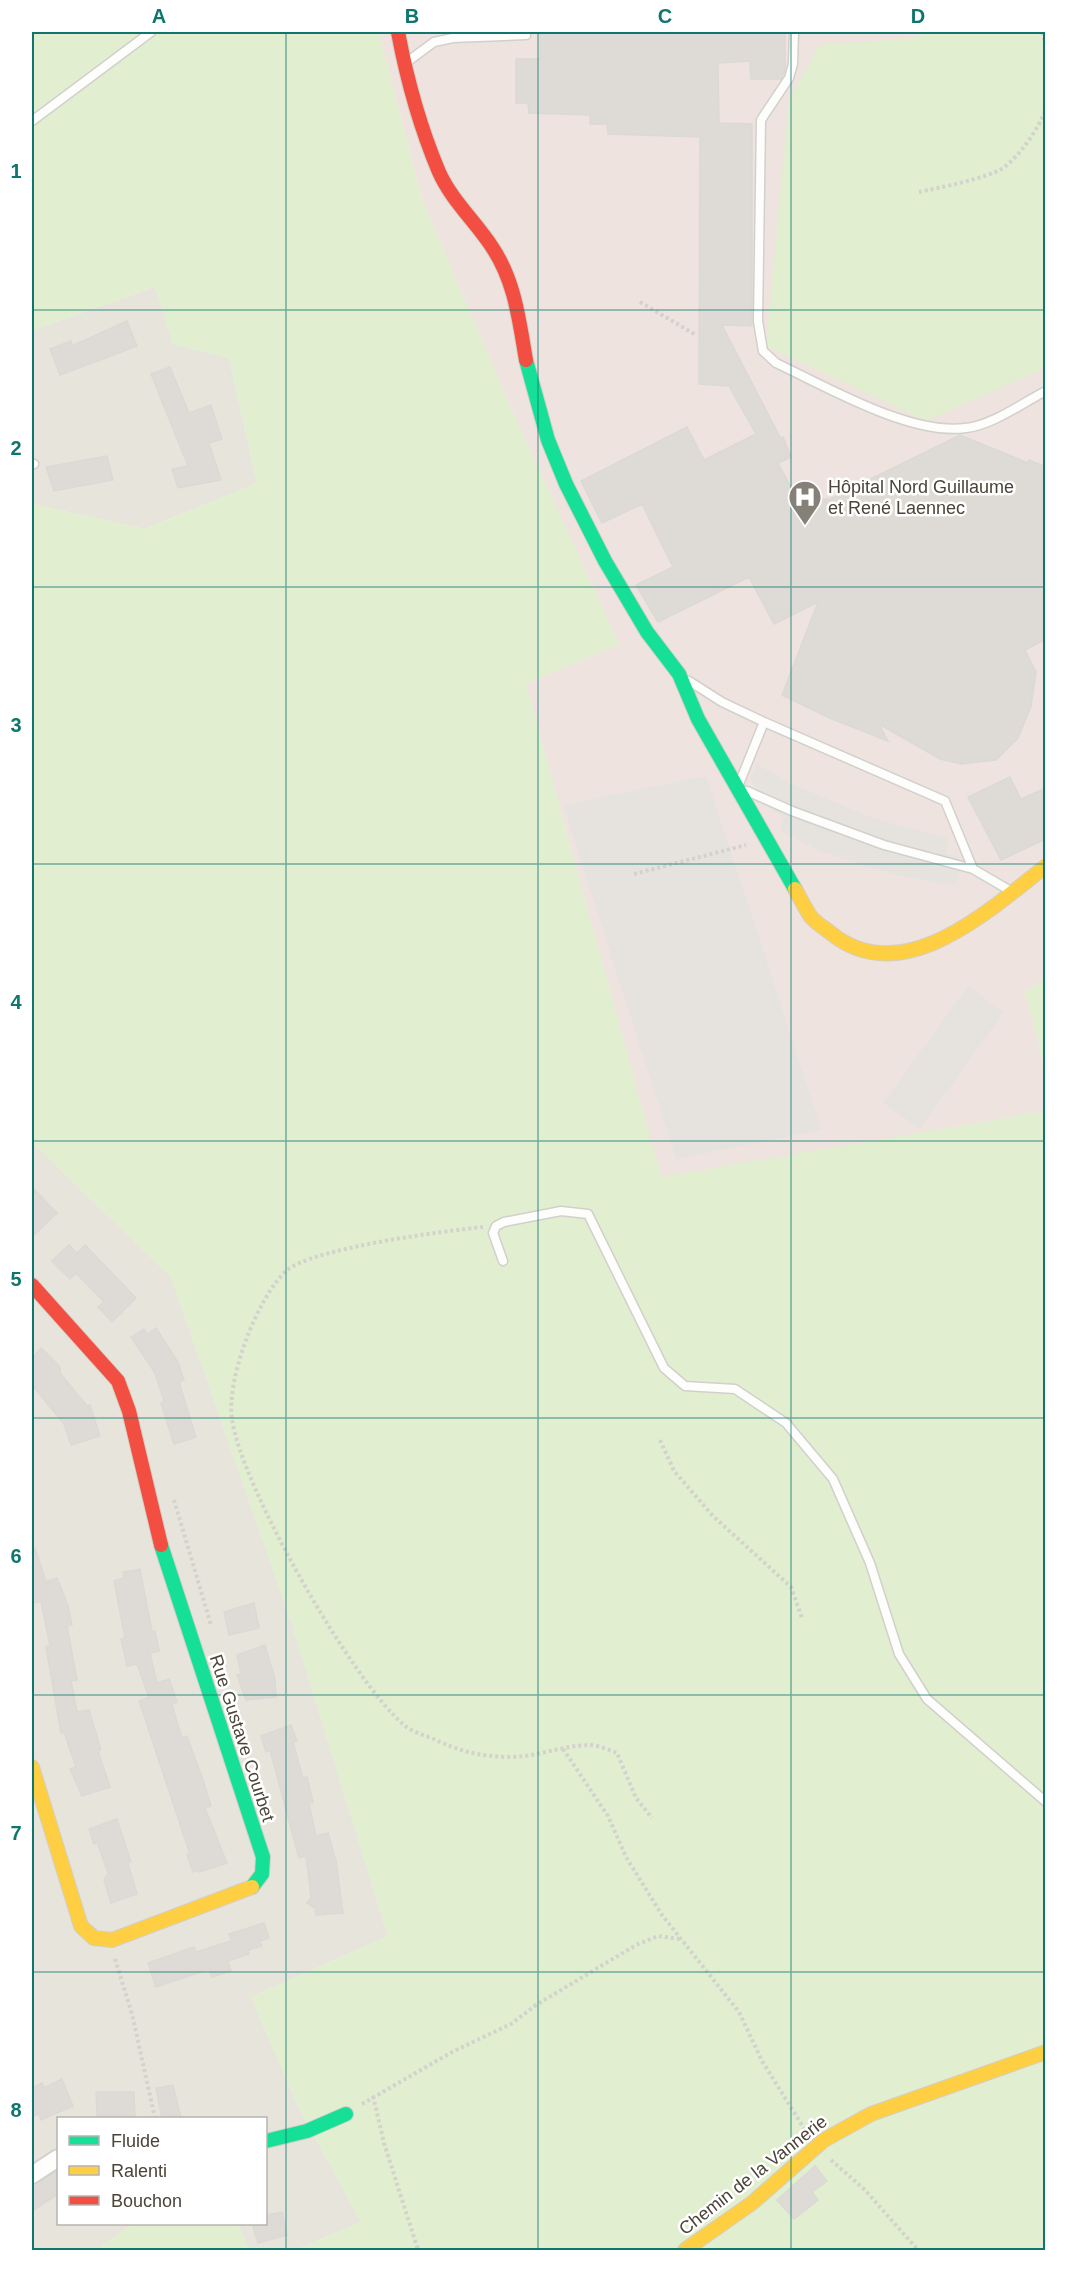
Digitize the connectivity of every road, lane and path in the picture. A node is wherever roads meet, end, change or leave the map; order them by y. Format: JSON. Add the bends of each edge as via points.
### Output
{"nodes":[{"id":1,"x":151,"y":32,"type":"edge"},
{"id":2,"x":398,"y":32,"type":"edge"},
{"id":3,"x":794,"y":32,"type":"edge"},
{"id":4,"x":1042,"y":32,"type":"edge"},
{"id":5,"x":526,"y":35,"type":"dead end"},
{"id":6,"x":1046,"y":44,"type":"edge"},
{"id":7,"x":404,"y":64,"type":"junction"},
{"id":8,"x":1046,"y":108,"type":"edge"},
{"id":9,"x":32,"y":121,"type":"edge"},
{"id":10,"x":919,"y":192,"type":"dead end"},
{"id":11,"x":639,"y":302,"type":"dead end"},
{"id":12,"x":696,"y":335,"type":"dead end"},
{"id":13,"x":1046,"y":391,"type":"edge"},
{"id":14,"x":680,"y":674,"type":"junction"},
{"id":15,"x":764,"y":722,"type":"junction"},
{"id":16,"x":738,"y":787,"type":"junction"},
{"id":17,"x":766,"y":836,"type":"junction"},
{"id":18,"x":1046,"y":866,"type":"edge"},
{"id":19,"x":973,"y":869,"type":"junction"},
{"id":20,"x":634,"y":874,"type":"dead end"},
{"id":21,"x":1012,"y":892,"type":"junction"},
{"id":22,"x":495,"y":1226,"type":"junction"},
{"id":23,"x":503,"y":1261,"type":"dead end"},
{"id":24,"x":32,"y":1285,"type":"edge"},
{"id":25,"x":660,"y":1440,"type":"dead end"},
{"id":26,"x":171,"y":1491,"type":"dead end"},
{"id":27,"x":802,"y":1618,"type":"dead end"},
{"id":28,"x":212,"y":1626,"type":"dead end"},
{"id":29,"x":563,"y":1749,"type":"junction"},
{"id":30,"x":32,"y":1767,"type":"edge"},
{"id":31,"x":1046,"y":1802,"type":"edge"},
{"id":32,"x":652,"y":1818,"type":"dead end"},
{"id":33,"x":680,"y":1939,"type":"junction"},
{"id":34,"x":125,"y":1955,"type":"dead end"},
{"id":35,"x":109,"y":1959,"type":"dead end"},
{"id":36,"x":115,"y":1959,"type":"junction"},
{"id":37,"x":1046,"y":2052,"type":"edge"},
{"id":38,"x":374,"y":2096,"type":"junction"},
{"id":39,"x":346,"y":2114,"type":"joint"},
{"id":40,"x":155,"y":2117,"type":"edge"},
{"id":41,"x":267,"y":2141,"type":"edge"},
{"id":42,"x":816,"y":2147,"type":"junction"},
{"id":43,"x":57,"y":2159,"type":"edge"},
{"id":44,"x":32,"y":2175,"type":"edge"},
{"id":45,"x":418,"y":2250,"type":"edge"},
{"id":46,"x":685,"y":2250,"type":"edge"},
{"id":47,"x":918,"y":2250,"type":"edge"}],
"edges":[{"from":1,"to":9,"type":"lane"},
{"from":2,"to":7,"type":"street"},
{"from":3,"to":13,"type":"lane","via":[[789,78],[761,120],[758,321],[763,351],[776,363],[907,422],[943,428],[967,428],[986,422]]},
{"from":4,"to":6,"type":"path"},
{"from":5,"to":7,"type":"lane","via":[[434,42]]},
{"from":7,"to":14,"type":"street","via":[[440,174],[492,246],[508,276],[544,429],[566,484],[647,632]]},
{"from":8,"to":10,"type":"path","via":[[1041,123],[1003,168],[951,186]]},
{"from":11,"to":12,"type":"path"},
{"from":14,"to":15,"type":"lane","via":[[722,702]]},
{"from":14,"to":16,"type":"street","via":[[698,719]]},
{"from":15,"to":16,"type":"lane"},
{"from":15,"to":19,"type":"lane","via":[[945,801]]},
{"from":16,"to":17,"type":"street"},
{"from":16,"to":19,"type":"lane","via":[[884,845]]},
{"from":17,"to":20,"type":"path","via":[[708,857]]},
{"from":17,"to":21,"type":"street","via":[[812,918],[837,942],[877,955],[914,952],[938,942],[980,918]]},
{"from":18,"to":21,"type":"street"},
{"from":19,"to":21,"type":"lane"},
{"from":22,"to":23,"type":"lane","via":[[493,1233]]},
{"from":22,"to":29,"type":"path","via":[[392,1240],[307,1259],[286,1271],[268,1294],[249,1334],[234,1382],[231,1418],[253,1487],[291,1558],[369,1685],[405,1726],[466,1754],[513,1758]]},
{"from":22,"to":31,"type":"lane","via":[[561,1211],[588,1214],[664,1368],[685,1386],[735,1389],[786,1423],[833,1479],[870,1563],[899,1654],[927,1699]]},
{"from":24,"to":30,"type":"street","name":"Rue Gustave Courbet","via":[[118,1381],[129,1411],[161,1546],[263,1857],[260,1881],[112,1940],[90,1937],[81,1926]]},
{"from":25,"to":27,"type":"path","via":[[674,1471],[713,1516],[791,1587]]},
{"from":26,"to":28,"type":"path"},
{"from":29,"to":32,"type":"path","via":[[592,1744],[617,1753],[636,1798]]},
{"from":29,"to":33,"type":"path","via":[[608,1816],[626,1857]]},
{"from":33,"to":38,"type":"path","via":[[658,1936],[636,1945],[511,2024]]},
{"from":33,"to":42,"type":"path","via":[[739,2012],[762,2061]]},
{"from":34,"to":36,"type":"path"},
{"from":35,"to":36,"type":"path"},
{"from":36,"to":40,"type":"path","via":[[132,2014]]},
{"from":37,"to":42,"type":"street","name":"Chemin de la Vannerie","via":[[871,2114]]},
{"from":38,"to":39,"type":"path"},
{"from":38,"to":45,"type":"path","via":[[384,2143]]},
{"from":39,"to":41,"type":"street","via":[[307,2131]]},
{"from":42,"to":46,"type":"street","name":"Chemin de la Vannerie","via":[[752,2203]]},
{"from":42,"to":47,"type":"path","via":[[865,2190]]},
{"from":43,"to":44,"type":"street"}]}
